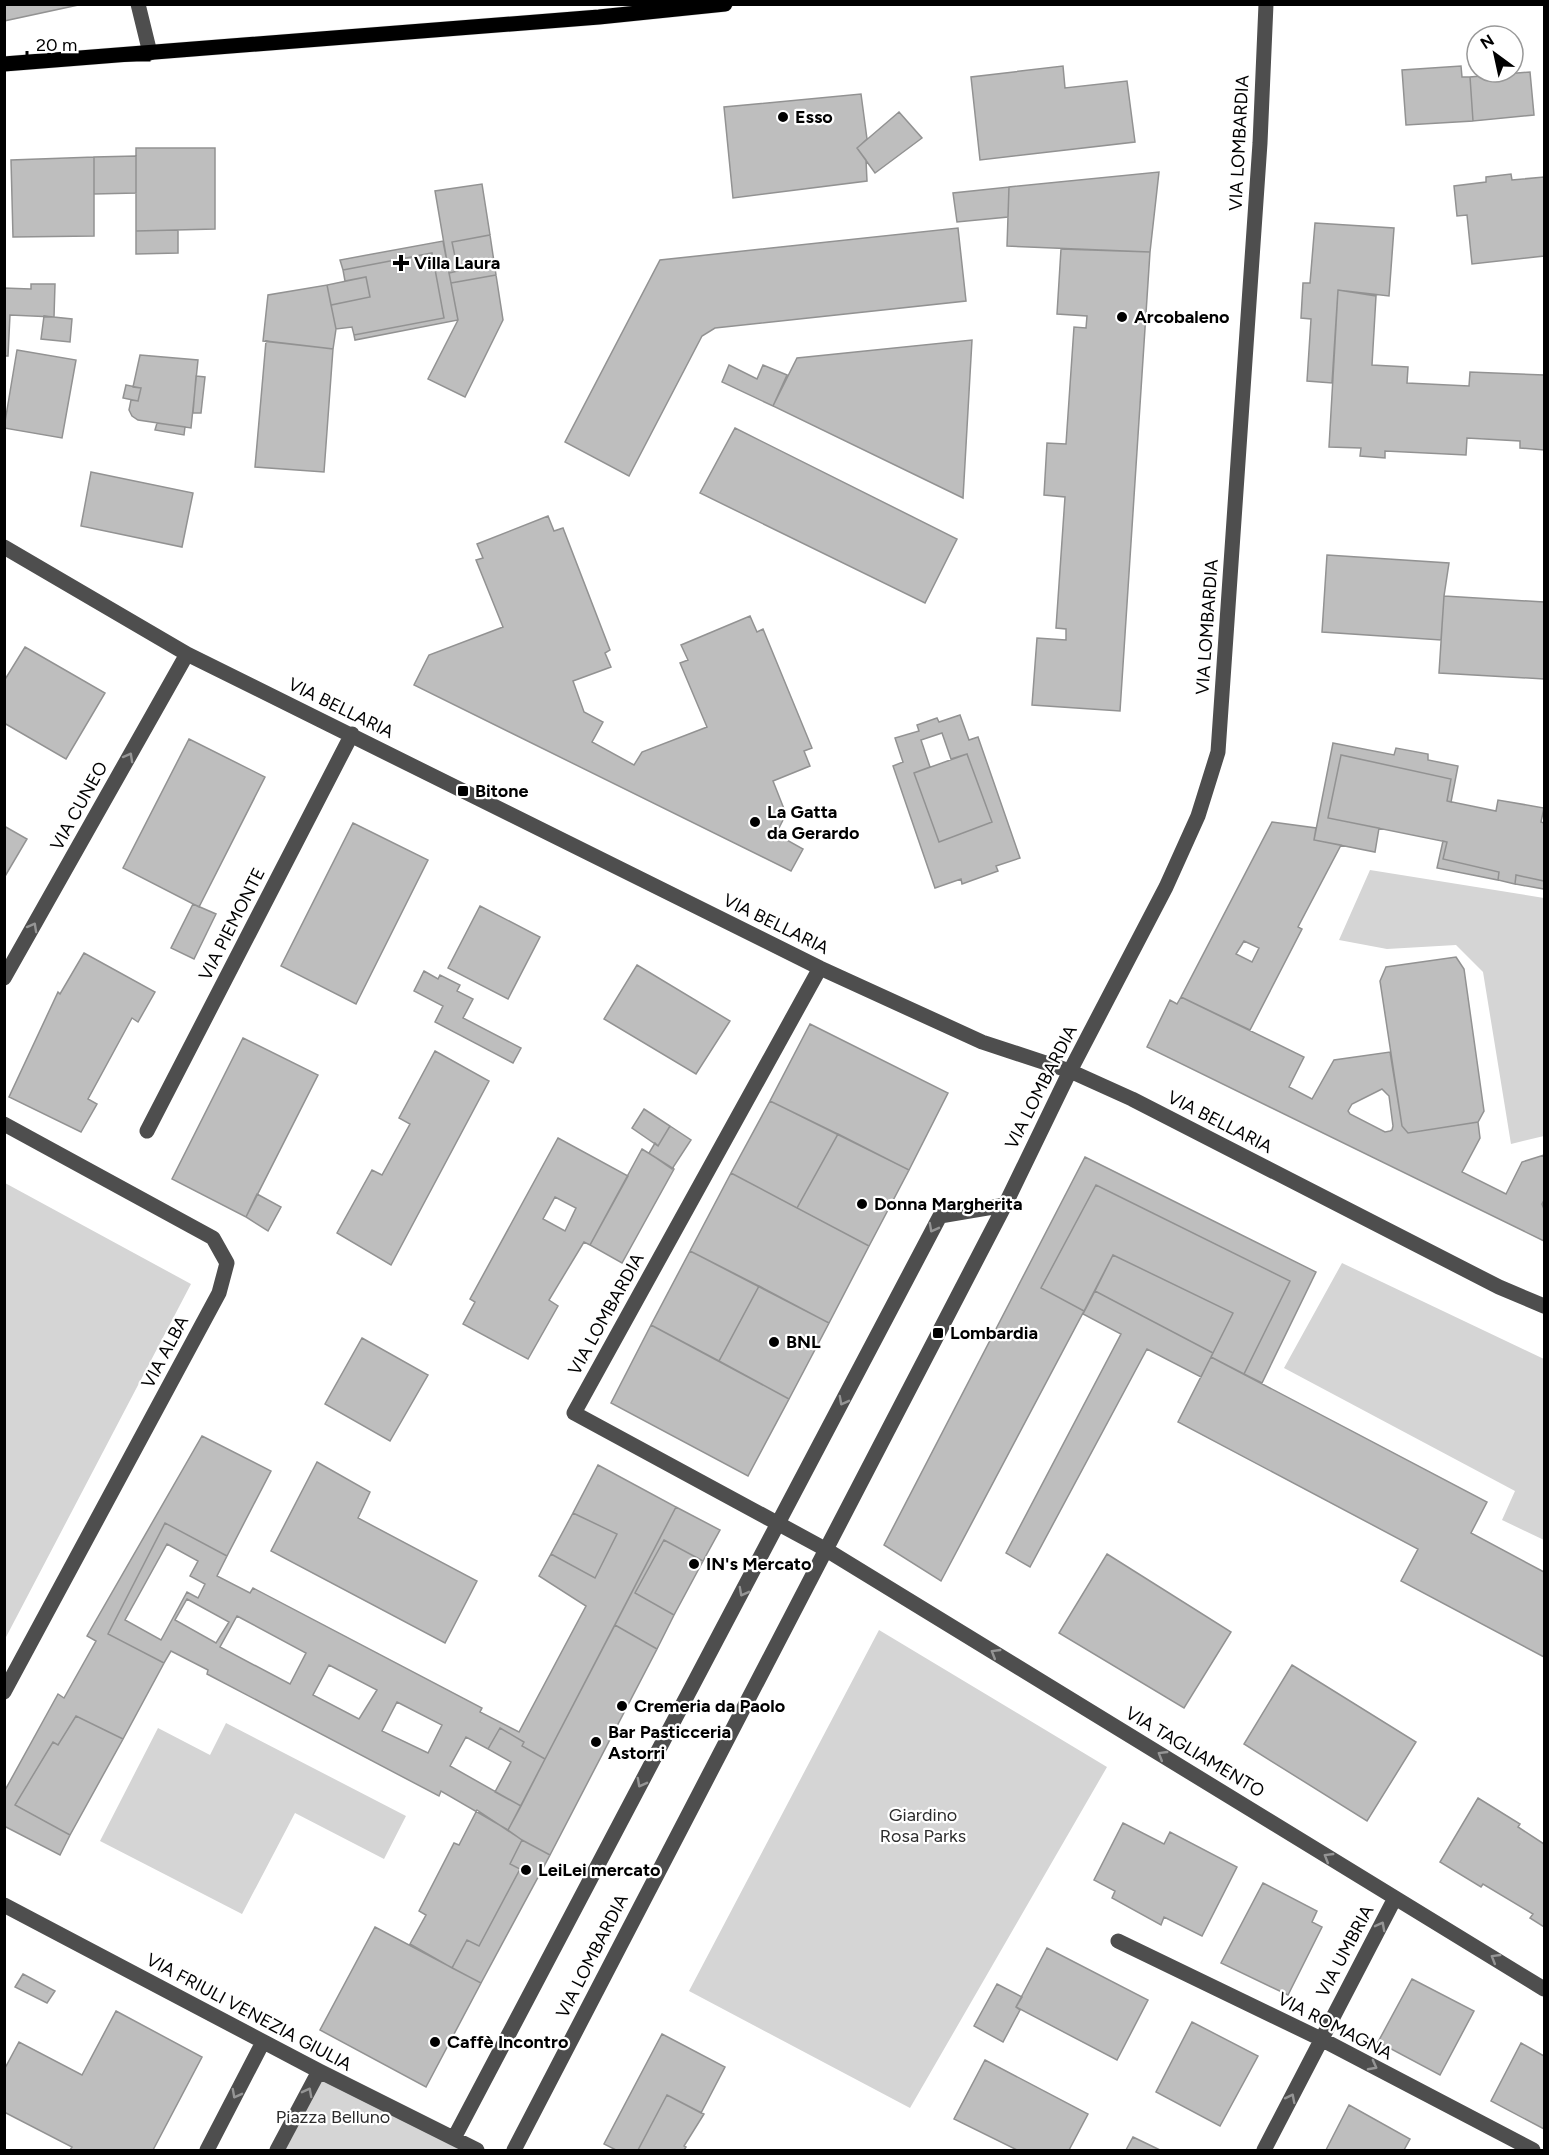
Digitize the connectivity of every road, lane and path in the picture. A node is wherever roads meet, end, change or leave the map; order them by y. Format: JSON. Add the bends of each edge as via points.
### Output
{"nodes":[{"id":1,"x":138,"y":4,"type":"edge"},
{"id":2,"x":724,"y":4,"type":"edge"},
{"id":3,"x":1266,"y":4,"type":"edge"},
{"id":4,"x":597,"y":11,"type":"edge"},
{"id":5,"x":150,"y":53,"type":"junction"},
{"id":6,"x":4,"y":64,"type":"edge"},
{"id":7,"x":4,"y":547,"type":"edge"},
{"id":8,"x":187,"y":654,"type":"junction"},
{"id":9,"x":352,"y":734,"type":"junction"},
{"id":10,"x":820,"y":968,"type":"junction"},
{"id":11,"x":4,"y":978,"type":"edge"},
{"id":12,"x":1070,"y":1071,"type":"junction"},
{"id":13,"x":4,"y":1124,"type":"edge"},
{"id":14,"x":147,"y":1131,"type":"dead end"},
{"id":15,"x":1005,"y":1205,"type":"junction"},
{"id":16,"x":1545,"y":1306,"type":"edge"},
{"id":17,"x":779,"y":1523,"type":"junction"},
{"id":18,"x":825,"y":1549,"type":"junction"},
{"id":19,"x":4,"y":1692,"type":"edge"},
{"id":20,"x":1395,"y":1898,"type":"junction"},
{"id":21,"x":4,"y":1905,"type":"edge"},
{"id":22,"x":1118,"y":1941,"type":"dead end"},
{"id":23,"x":1545,"y":1989,"type":"edge"},
{"id":24,"x":1321,"y":2039,"type":"junction"},
{"id":25,"x":263,"y":2042,"type":"junction"},
{"id":26,"x":319,"y":2071,"type":"junction"},
{"id":27,"x":454,"y":2138,"type":"junction"},
{"id":28,"x":207,"y":2151,"type":"edge"},
{"id":29,"x":277,"y":2151,"type":"edge"},
{"id":30,"x":477,"y":2151,"type":"edge"},
{"id":31,"x":514,"y":2151,"type":"edge"},
{"id":32,"x":1264,"y":2151,"type":"edge"},
{"id":33,"x":1533,"y":2151,"type":"edge"}],
"edges":[{"from":1,"to":5,"type":"street"},
{"from":2,"to":4,"type":"main road"},
{"from":3,"to":12,"type":"street","name":"VIA LOMBARDIA","via":[[1218,752],[1198,816],[1166,886]]},
{"from":4,"to":5,"type":"main road"},
{"from":5,"to":6,"type":"main road"},
{"from":7,"to":8,"type":"street","name":"VIA BELLARIA"},
{"from":8,"to":9,"type":"street","name":"VIA BELLARIA"},
{"from":11,"to":8,"type":"street","name":"VIA CUNEO","one_way":true},
{"from":9,"to":10,"type":"street","name":"VIA BELLARIA"},
{"from":9,"to":14,"type":"street","name":"VIA PIEMONTE"},
{"from":10,"to":12,"type":"street","name":"VIA BELLARIA","via":[[982,1042]]},
{"from":10,"to":17,"type":"street","name":"VIA LOMBARDIA","via":[[574,1413]]},
{"from":12,"to":15,"type":"street","name":"VIA LOMBARDIA"},
{"from":12,"to":16,"type":"street","name":"VIA BELLARIA"},
{"from":13,"to":19,"type":"street","name":"VIA ALBA","via":[[213,1238],[227,1263],[219,1293]]},
{"from":15,"to":17,"type":"street","name":"VIA LOMBARDIA","one_way":true,"via":[[940,1216]]},
{"from":15,"to":18,"type":"street","name":"VIA LOMBARDIA"},
{"from":17,"to":18,"type":"street","name":"VIA TAGLIAMENTO"},
{"from":17,"to":27,"type":"street","name":"VIA LOMBARDIA","one_way":true},
{"from":20,"to":18,"type":"street","name":"VIA TAGLIAMENTO","one_way":true},
{"from":18,"to":31,"type":"street","name":"VIA LOMBARDIA"},
{"from":23,"to":20,"type":"street","name":"VIA TAGLIAMENTO","one_way":true},
{"from":24,"to":20,"type":"street","name":"VIA UMBRIA","one_way":true},
{"from":21,"to":25,"type":"street","name":"VIA FRIULI VENEZIA GIULIA"},
{"from":22,"to":24,"type":"street","name":"VIA ROMAGNA"},
{"from":32,"to":24,"type":"street","name":"VIA UMBRIA","one_way":true},
{"from":24,"to":33,"type":"street","name":"VIA ROMAGNA","one_way":true},
{"from":25,"to":26,"type":"street","name":"VIA FRIULI VENEZIA GIULIA"},
{"from":25,"to":28,"type":"street","one_way":true},
{"from":26,"to":27,"type":"street","name":"VIA FRIULI VENEZIA GIULIA"},
{"from":29,"to":26,"type":"street","one_way":true},
{"from":27,"to":30,"type":"street","name":"VIA FRIULI VENEZIA GIULIA"}]}
